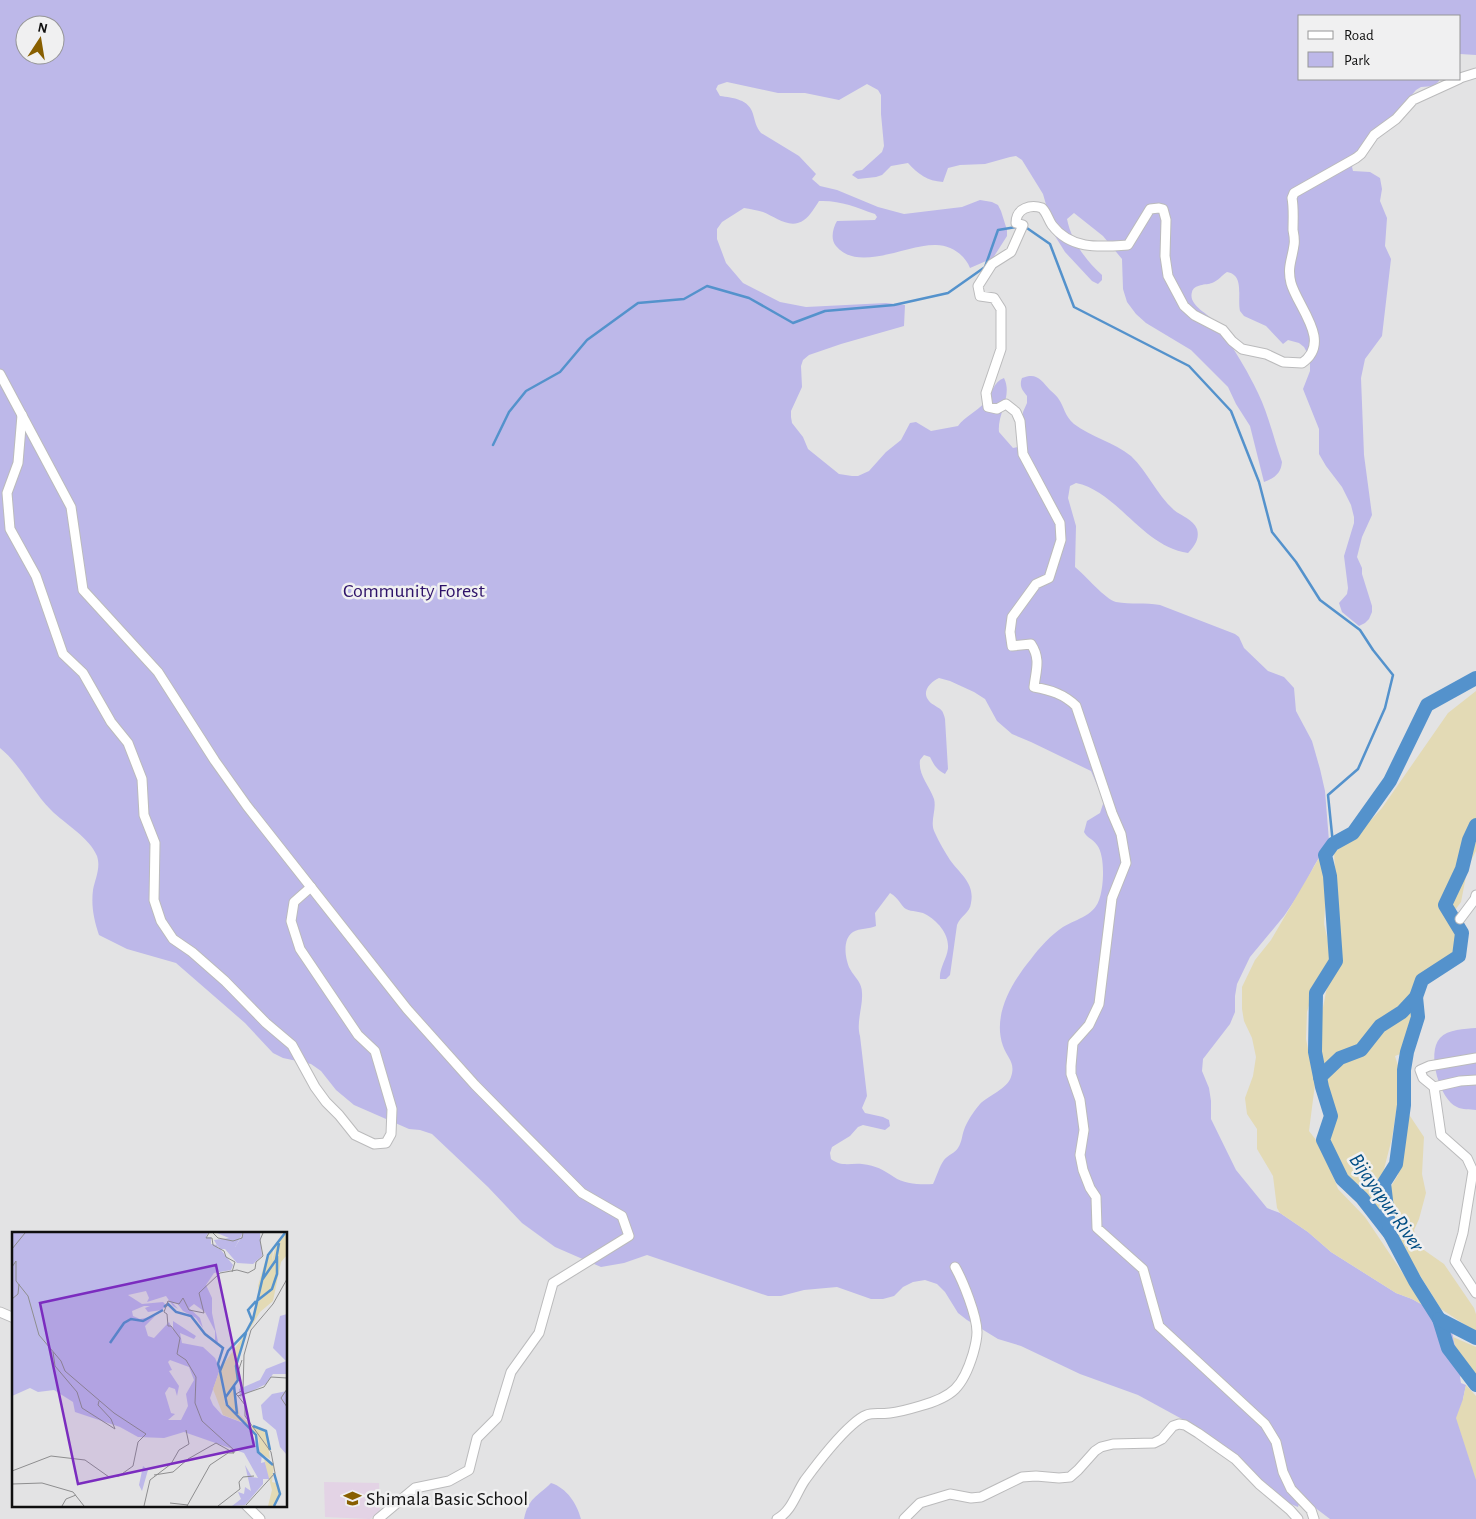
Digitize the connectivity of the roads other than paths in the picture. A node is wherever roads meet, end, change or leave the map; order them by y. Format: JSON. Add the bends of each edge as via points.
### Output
{"nodes":[{"id":1,"x":1476,"y":73,"type":"edge"},
{"id":2,"x":1461,"y":77,"type":"edge"},
{"id":3,"x":1455,"y":80,"type":"edge"},
{"id":4,"x":0,"y":374,"type":"edge"},
{"id":5,"x":22,"y":415,"type":"junction"},
{"id":6,"x":311,"y":887,"type":"junction"},
{"id":7,"x":1476,"y":895,"type":"edge"},
{"id":8,"x":1460,"y":919,"type":"dead end"},
{"id":9,"x":1476,"y":1058,"type":"edge"},
{"id":10,"x":1476,"y":1080,"type":"edge"},
{"id":11,"x":1434,"y":1087,"type":"junction"},
{"id":12,"x":955,"y":1267,"type":"dead end"},
{"id":13,"x":1476,"y":1293,"type":"edge"},
{"id":14,"x":0,"y":1312,"type":"edge"},
{"id":15,"x":12,"y":1317,"type":"edge"},
{"id":16,"x":247,"y":1506,"type":"edge"},
{"id":17,"x":260,"y":1519,"type":"edge"},
{"id":18,"x":378,"y":1519,"type":"edge"},
{"id":19,"x":777,"y":1519,"type":"edge"},
{"id":20,"x":904,"y":1519,"type":"edge"},
{"id":21,"x":1298,"y":1519,"type":"edge"},
{"id":22,"x":1314,"y":1519,"type":"edge"}],
"edges":[{"from":1,"to":2,"type":"street"},
{"from":3,"to":22,"type":"street","via":[[1413,100],[1396,119],[1374,135],[1356,158],[1294,193],[1295,244],[1289,272],[1314,337],[1311,354],[1302,363],[1283,362],[1242,348],[1223,330],[1188,311],[1168,276],[1166,220],[1163,210],[1158,208],[1150,209],[1128,245],[1115,246],[1074,244],[1052,224],[1042,208],[1026,207],[1016,219],[1016,223],[1023,226],[1011,252],[992,264],[978,286],[980,296],[994,298],[1001,309],[1001,349],[986,393],[988,407],[997,409],[1006,404],[1016,412],[1023,454],[1060,523],[1061,540],[1049,578],[1036,584],[1012,617],[1012,646],[1031,644],[1037,654],[1034,687],[1067,698],[1076,706],[1121,834],[1126,863],[1112,898],[1099,1004],[1089,1024],[1073,1043],[1071,1066],[1084,1130],[1080,1155],[1082,1170],[1096,1197],[1097,1228],[1143,1269],[1159,1326],[1264,1424],[1276,1442],[1283,1472]]},
{"from":4,"to":5,"type":"street"},
{"from":5,"to":6,"type":"street","via":[[70,507],[83,590],[158,672],[215,761]]},
{"from":5,"to":6,"type":"street","via":[[18,463],[7,493],[10,529],[36,576],[63,654],[83,673],[111,722],[128,743],[142,779],[144,815],[155,843],[154,900],[161,921],[173,939],[225,981],[266,1024],[292,1045],[315,1087],[355,1135],[374,1144],[386,1143],[391,1134],[392,1109],[375,1051],[358,1035],[300,949],[291,921],[294,902]]},
{"from":6,"to":18,"type":"street","via":[[407,1009],[475,1085],[582,1193],[622,1216],[629,1236],[553,1283],[539,1334],[511,1372],[497,1418],[477,1438],[469,1470],[449,1481],[415,1488]]},
{"from":7,"to":8,"type":"street"},
{"from":9,"to":11,"type":"street","via":[[1420,1070],[1423,1078]]},
{"from":10,"to":11,"type":"street"},
{"from":11,"to":13,"type":"street","via":[[1442,1135],[1466,1158],[1473,1171],[1455,1261]]},
{"from":12,"to":19,"type":"street","via":[[977,1331],[971,1362],[960,1385],[937,1401],[890,1413],[862,1416],[818,1464],[804,1481],[791,1506]]},
{"from":14,"to":15,"type":"street"},
{"from":16,"to":17,"type":"street"},
{"from":20,"to":21,"type":"street","via":[[920,1503],[950,1494],[981,1498],[1022,1477],[1070,1477],[1094,1451],[1113,1444],[1154,1443],[1179,1424],[1236,1459],[1258,1484]]}]}
